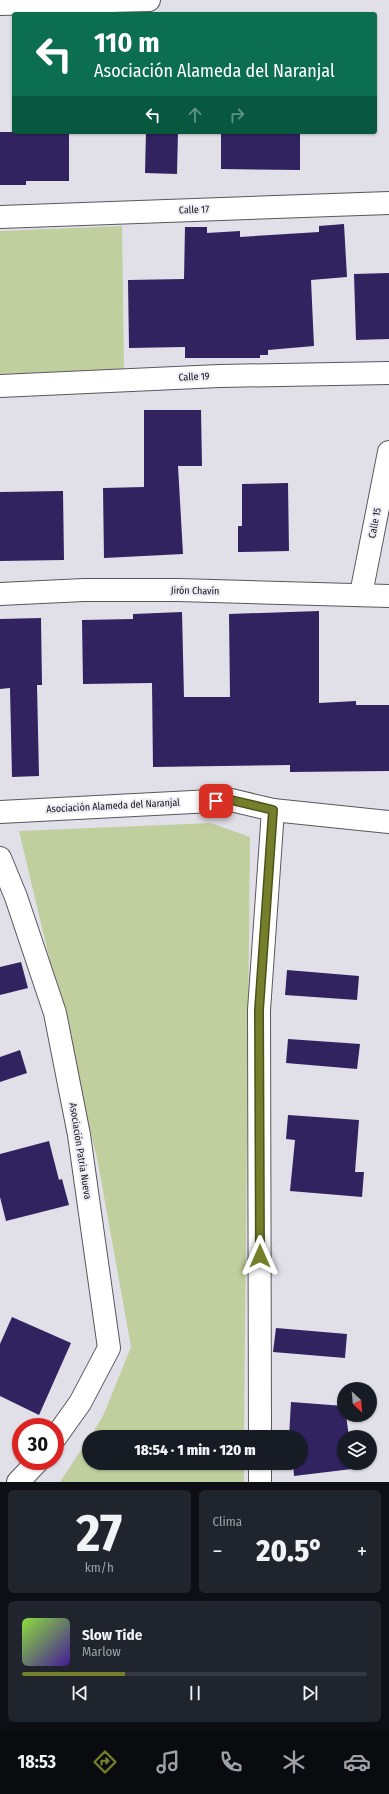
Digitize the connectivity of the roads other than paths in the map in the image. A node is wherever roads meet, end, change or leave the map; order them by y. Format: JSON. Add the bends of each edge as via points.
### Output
{"nodes":[{"id":1,"x":149,"y":0,"type":"edge"},
{"id":2,"x":0,"y":4,"type":"edge"},
{"id":3,"x":389,"y":203,"type":"edge"},
{"id":4,"x":0,"y":217,"type":"edge"},
{"id":5,"x":389,"y":373,"type":"edge"},
{"id":6,"x":0,"y":386,"type":"edge"},
{"id":7,"x":389,"y":452,"type":"edge"},
{"id":8,"x":0,"y":594,"type":"edge"},
{"id":9,"x":361,"y":594,"type":"junction"},
{"id":10,"x":389,"y":596,"type":"edge"},
{"id":11,"x":273,"y":810,"type":"junction"},
{"id":12,"x":0,"y":812,"type":"edge"},
{"id":13,"x":389,"y":822,"type":"edge"},
{"id":14,"x":0,"y":858,"type":"edge"},
{"id":15,"x":64,"y":1425,"type":"edge"},
{"id":16,"x":260,"y":1430,"type":"edge"},
{"id":17,"x":29,"y":1470,"type":"edge"},
{"id":18,"x":260,"y":1470,"type":"edge"},
{"id":19,"x":18,"y":1482,"type":"edge"},
{"id":20,"x":260,"y":1482,"type":"edge"}],
"edges":[{"from":1,"to":2,"type":"street"},
{"from":3,"to":4,"type":"street","name":"Calle 17"},
{"from":5,"to":6,"type":"street","name":"Calle 19","via":[[219,376]]},
{"from":7,"to":9,"type":"street","name":"Calle 15"},
{"from":8,"to":9,"type":"street","name":"Jirón Chavín","via":[[108,590]]},
{"from":9,"to":10,"type":"street","name":"Jirón Chavín"},
{"from":11,"to":12,"type":"street","name":"Asociación Alameda del Naranjal","via":[[231,800]]},
{"from":11,"to":13,"type":"street","name":"Asociación Alameda del Naranjal"},
{"from":11,"to":16,"type":"street","via":[[259,1010]]},
{"from":14,"to":15,"type":"street","name":"Asociación Patria Nueva","via":[[16,897],[55,1013],[79,1135],[109,1348],[80,1403]]},
{"from":17,"to":19,"type":"street"},
{"from":18,"to":20,"type":"street"}]}
